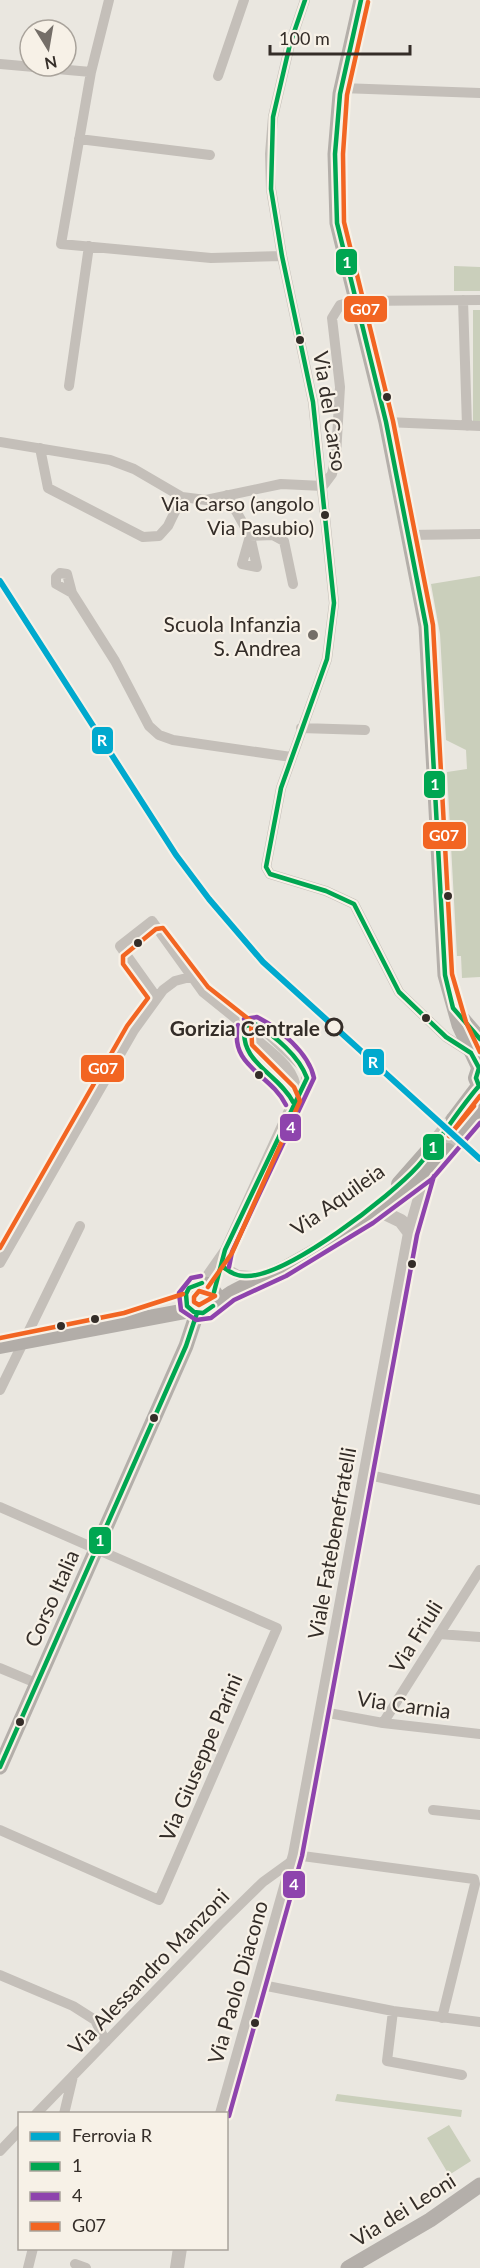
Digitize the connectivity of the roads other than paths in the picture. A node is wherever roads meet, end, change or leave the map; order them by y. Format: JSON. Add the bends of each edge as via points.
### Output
{"nodes":[{"id":1,"x":110,"y":0,"type":"edge"},
{"id":2,"x":244,"y":0,"type":"edge"},
{"id":3,"x":305,"y":0,"type":"edge"},
{"id":4,"x":361,"y":0,"type":"edge"},
{"id":5,"x":0,"y":64,"type":"edge"},
{"id":6,"x":91,"y":72,"type":"junction"},
{"id":7,"x":218,"y":76,"type":"dead end"},
{"id":8,"x":341,"y":88,"type":"junction"},
{"id":9,"x":480,"y":93,"type":"edge"},
{"id":10,"x":79,"y":139,"type":"junction"},
{"id":11,"x":210,"y":155,"type":"dead end"},
{"id":12,"x":89,"y":246,"type":"junction"},
{"id":13,"x":282,"y":256,"type":"junction"},
{"id":14,"x":464,"y":300,"type":"junction"},
{"id":15,"x":480,"y":300,"type":"edge"},
{"id":16,"x":354,"y":301,"type":"junction"},
{"id":17,"x":69,"y":386,"type":"dead end"},
{"id":18,"x":386,"y":422,"type":"junction"},
{"id":19,"x":467,"y":426,"type":"junction"},
{"id":20,"x":480,"y":426,"type":"edge"},
{"id":21,"x":0,"y":442,"type":"edge"},
{"id":22,"x":40,"y":448,"type":"junction"},
{"id":23,"x":323,"y":486,"type":"junction"},
{"id":24,"x":227,"y":495,"type":"junction"},
{"id":25,"x":182,"y":497,"type":"junction"},
{"id":26,"x":480,"y":534,"type":"edge"},
{"id":27,"x":408,"y":535,"type":"junction"},
{"id":28,"x":293,"y":584,"type":"dead end"},
{"id":29,"x":72,"y":593,"type":"dead end"},
{"id":30,"x":302,"y":726,"type":"junction"},
{"id":31,"x":365,"y":730,"type":"dead end"},
{"id":32,"x":291,"y":757,"type":"junction"},
{"id":33,"x":190,"y":977,"type":"junction"},
{"id":34,"x":157,"y":998,"type":"junction"},
{"id":35,"x":453,"y":1008,"type":"junction"},
{"id":36,"x":244,"y":1030,"type":"junction"},
{"id":37,"x":480,"y":1039,"type":"edge"},
{"id":38,"x":476,"y":1063,"type":"edge"},
{"id":39,"x":480,"y":1087,"type":"edge"},
{"id":40,"x":293,"y":1102,"type":"junction"},
{"id":41,"x":480,"y":1111,"type":"edge"},
{"id":42,"x":427,"y":1174,"type":"junction"},
{"id":43,"x":378,"y":1210,"type":"junction"},
{"id":44,"x":80,"y":1226,"type":"dead end"},
{"id":45,"x":410,"y":1233,"type":"junction"},
{"id":46,"x":225,"y":1250,"type":"junction"},
{"id":47,"x":0,"y":1263,"type":"edge"},
{"id":48,"x":222,"y":1266,"type":"junction"},
{"id":49,"x":251,"y":1276,"type":"junction"},
{"id":50,"x":210,"y":1292,"type":"junction"},
{"id":51,"x":191,"y":1308,"type":"junction"},
{"id":52,"x":21,"y":1342,"type":"junction"},
{"id":53,"x":0,"y":1346,"type":"edge"},
{"id":54,"x":0,"y":1390,"type":"edge"},
{"id":55,"x":365,"y":1474,"type":"junction"},
{"id":56,"x":480,"y":1500,"type":"edge"},
{"id":57,"x":0,"y":1507,"type":"edge"},
{"id":58,"x":95,"y":1548,"type":"junction"},
{"id":59,"x":480,"y":1570,"type":"edge"},
{"id":60,"x":439,"y":1634,"type":"junction"},
{"id":61,"x":480,"y":1637,"type":"edge"},
{"id":62,"x":0,"y":1668,"type":"edge"},
{"id":63,"x":36,"y":1683,"type":"junction"},
{"id":64,"x":323,"y":1712,"type":"junction"},
{"id":65,"x":383,"y":1723,"type":"junction"},
{"id":66,"x":480,"y":1734,"type":"edge"},
{"id":67,"x":0,"y":1767,"type":"edge"},
{"id":68,"x":432,"y":1810,"type":"dead end"},
{"id":69,"x":480,"y":1815,"type":"edge"},
{"id":70,"x":0,"y":1830,"type":"edge"},
{"id":71,"x":293,"y":1858,"type":"junction"},
{"id":72,"x":468,"y":1914,"type":"junction"},
{"id":73,"x":480,"y":1915,"type":"edge"},
{"id":74,"x":0,"y":1976,"type":"edge"},
{"id":75,"x":257,"y":1984,"type":"junction"},
{"id":76,"x":393,"y":2011,"type":"junction"},
{"id":77,"x":442,"y":2018,"type":"junction"},
{"id":78,"x":480,"y":2022,"type":"edge"},
{"id":79,"x":106,"y":2042,"type":"junction"},
{"id":80,"x":462,"y":2075,"type":"dead end"},
{"id":81,"x":74,"y":2076,"type":"junction"},
{"id":82,"x":38,"y":2112,"type":"edge"},
{"id":83,"x":65,"y":2112,"type":"edge"},
{"id":84,"x":223,"y":2112,"type":"edge"},
{"id":85,"x":18,"y":2132,"type":"edge"},
{"id":86,"x":0,"y":2151,"type":"edge"},
{"id":87,"x":480,"y":2185,"type":"edge"},
{"id":88,"x":32,"y":2250,"type":"edge"},
{"id":89,"x":28,"y":2268,"type":"edge"},
{"id":90,"x":348,"y":2268,"type":"edge"}],
"edges":[{"from":1,"to":6,"type":"street"},
{"from":2,"to":7,"type":"street"},
{"from":3,"to":13,"type":"street","name":"Via del Carso","via":[[273,117],[273,208]]},
{"from":4,"to":8,"type":"main road"},
{"from":5,"to":6,"type":"street"},
{"from":6,"to":10,"type":"street"},
{"from":8,"to":9,"type":"street"},
{"from":8,"to":16,"type":"main road","via":[[335,154],[337,223]]},
{"from":10,"to":11,"type":"street"},
{"from":10,"to":12,"type":"street","via":[[61,244]]},
{"from":12,"to":13,"type":"street","via":[[211,258]]},
{"from":12,"to":17,"type":"street"},
{"from":13,"to":23,"type":"street","name":"Via del Carso","via":[[313,402]]},
{"from":14,"to":15,"type":"street"},
{"from":14,"to":16,"type":"street"},
{"from":14,"to":19,"type":"street"},
{"from":16,"to":18,"type":"main road"},
{"from":16,"to":23,"type":"street","via":[[340,305],[332,318],[340,387],[336,455],[332,474]]},
{"from":18,"to":19,"type":"street"},
{"from":18,"to":27,"type":"main road"},
{"from":19,"to":20,"type":"street"},
{"from":21,"to":22,"type":"street"},
{"from":22,"to":25,"type":"street","via":[[118,463]]},
{"from":22,"to":25,"type":"street","via":[[48,488],[143,537],[159,536]]},
{"from":23,"to":24,"type":"street","via":[[280,484]]},
{"from":23,"to":30,"type":"street","name":"Via del Carso","via":[[334,603],[327,659]]},
{"from":24,"to":25,"type":"street","via":[[206,500]]},
{"from":24,"to":28,"type":"street","via":[[250,537],[273,535],[284,541]]},
{"from":26,"to":27,"type":"street"},
{"from":27,"to":35,"type":"main road","via":[[426,626],[445,975]]},
{"from":29,"to":32,"type":"street","via":[[115,661],[149,726],[159,735]]},
{"from":30,"to":31,"type":"street"},
{"from":30,"to":32,"type":"street","name":"Via del Carso"},
{"from":32,"to":38,"type":"street","name":"Via del Carso","via":[[281,788],[267,870],[354,904],[399,992]]},
{"from":33,"to":34,"type":"street","via":[[175,981]]},
{"from":33,"to":34,"type":"street","via":[[152,921],[120,946]]},
{"from":33,"to":36,"type":"street"},
{"from":34,"to":47,"type":"street","via":[[134,1030]]},
{"from":35,"to":37,"type":"main road"},
{"from":35,"to":38,"type":"main road"},
{"from":36,"to":40,"type":"street","via":[[248,1054],[285,1088]]},
{"from":36,"to":40,"type":"street","via":[[290,1071],[297,1089]]},
{"from":38,"to":39,"type":"main road"},
{"from":39,"to":41,"type":"main road","via":[[460,1124]]},
{"from":40,"to":46,"type":"street"},
{"from":42,"to":43,"type":"main road","name":"Via Aquileia"},
{"from":42,"to":45,"type":"street","name":"Viale Fatebenefratelli"},
{"from":42,"to":49,"type":"main road","name":"Via Aquileia","via":[[442,1146],[365,1212],[299,1254]]},
{"from":43,"to":45,"type":"street","via":[[401,1221]]},
{"from":43,"to":50,"type":"main road","name":"Via Aquileia","via":[[297,1262],[246,1285]]},
{"from":44,"to":52,"type":"street"},
{"from":45,"to":55,"type":"street","name":"Viale Fatebenefratelli"},
{"from":46,"to":48,"type":"street"},
{"from":46,"to":50,"type":"street"},
{"from":48,"to":49,"type":"street","via":[[238,1275]]},
{"from":48,"to":50,"type":"street"},
{"from":49,"to":50,"type":"main road","name":"Via Aquileia"},
{"from":50,"to":51,"type":"main road","via":[[208,1311]]},
{"from":50,"to":51,"type":"main road","via":[[189,1287]]},
{"from":51,"to":52,"type":"main road"},
{"from":51,"to":58,"type":"main road","name":"Corso Italia","via":[[186,1346]]},
{"from":52,"to":53,"type":"main road"},
{"from":52,"to":54,"type":"street"},
{"from":55,"to":56,"type":"street"},
{"from":55,"to":64,"type":"street","name":"Viale Fatebenefratelli"},
{"from":57,"to":58,"type":"street"},
{"from":58,"to":63,"type":"main road","name":"Corso Italia"},
{"from":58,"to":70,"type":"street","name":"Via Giuseppe Parini","via":[[277,1628],[159,1900]]},
{"from":59,"to":60,"type":"street","name":"Via Friuli"},
{"from":60,"to":61,"type":"street"},
{"from":60,"to":65,"type":"street","name":"Via Friuli"},
{"from":62,"to":63,"type":"street"},
{"from":63,"to":67,"type":"main road","name":"Corso Italia"},
{"from":64,"to":65,"type":"street","name":"Via Carnia"},
{"from":64,"to":71,"type":"street","name":"Viale Fatebenefratelli"},
{"from":65,"to":66,"type":"street","name":"Via Carnia"},
{"from":68,"to":69,"type":"street"},
{"from":71,"to":72,"type":"street","via":[[471,1877],[476,1884]]},
{"from":71,"to":75,"type":"street","name":"Via Paolo Diacono"},
{"from":71,"to":79,"type":"street","name":"Via Alessandro Manzoni","via":[[263,1882]]},
{"from":72,"to":73,"type":"street"},
{"from":72,"to":77,"type":"street"},
{"from":74,"to":79,"type":"street","via":[[73,2006],[95,2020]]},
{"from":75,"to":76,"type":"street"},
{"from":75,"to":84,"type":"street","name":"Via Paolo Diacono"},
{"from":76,"to":77,"type":"street"},
{"from":76,"to":80,"type":"street","via":[[387,2061]]},
{"from":77,"to":78,"type":"street"},
{"from":79,"to":81,"type":"street","name":"Via Alessandro Manzoni"},
{"from":81,"to":82,"type":"street","name":"Via Alessandro Manzoni"},
{"from":81,"to":83,"type":"street"},
{"from":85,"to":86,"type":"street"},
{"from":87,"to":90,"type":"main road","name":"Via dei Leoni","via":[[430,2220]]},
{"from":88,"to":89,"type":"street"}]}
